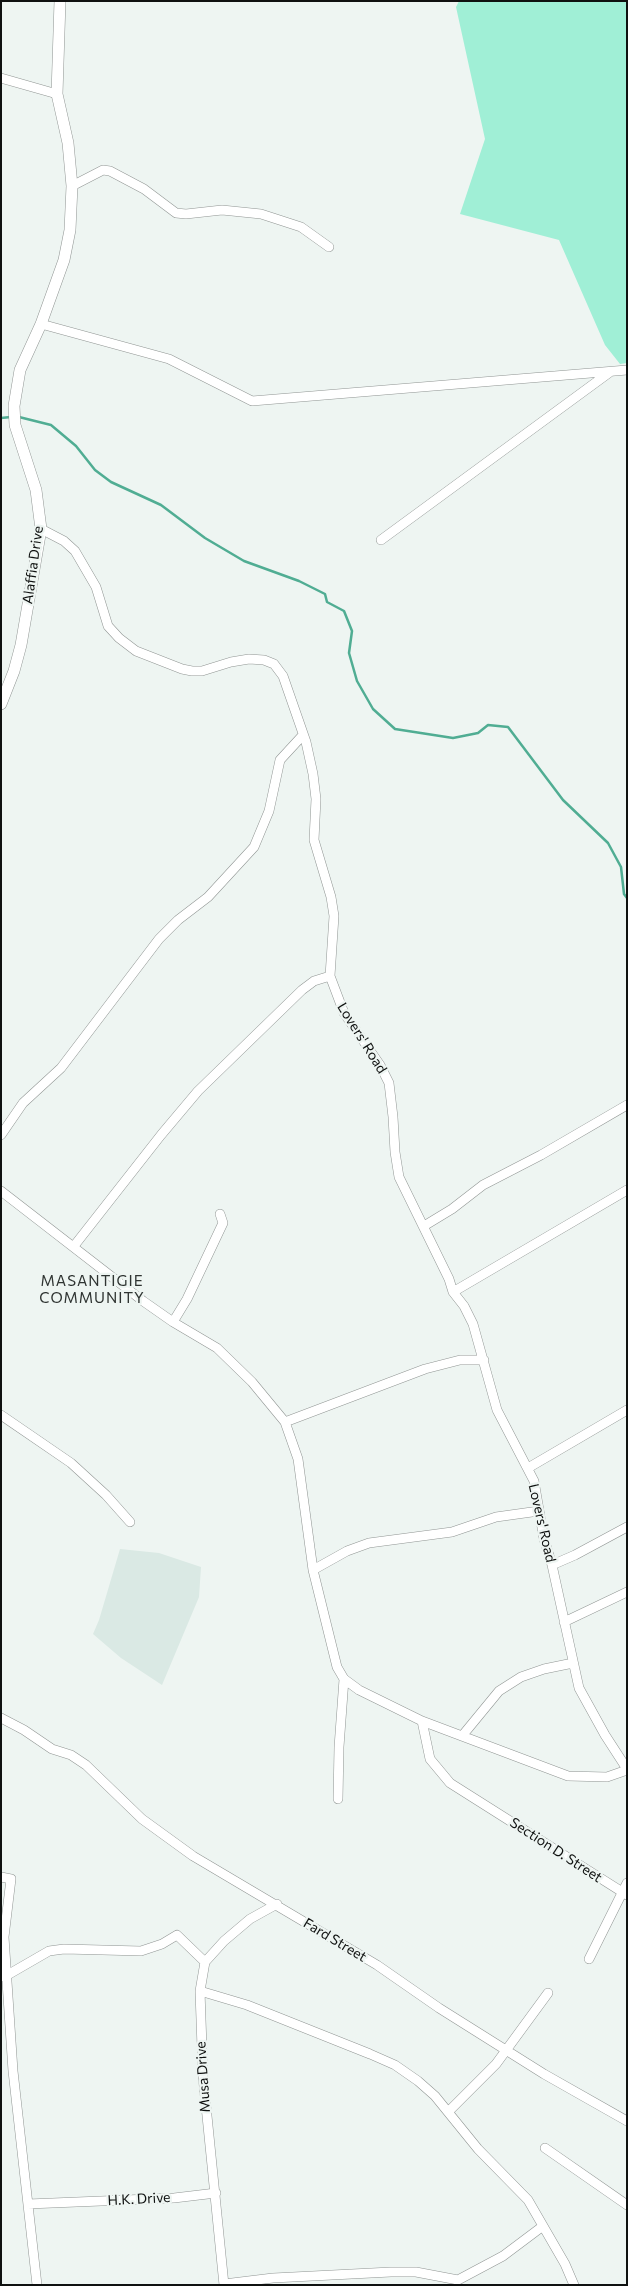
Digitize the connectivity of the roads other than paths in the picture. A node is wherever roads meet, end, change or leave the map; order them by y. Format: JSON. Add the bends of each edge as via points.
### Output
{"nodes":[{"id":1,"x":60,"y":1,"type":"edge"},
{"id":2,"x":1,"y":78,"type":"edge"},
{"id":3,"x":57,"y":94,"type":"junction"},
{"id":4,"x":72,"y":186,"type":"junction"},
{"id":5,"x":329,"y":247,"type":"dead end"},
{"id":6,"x":41,"y":324,"type":"junction"},
{"id":7,"x":627,"y":370,"type":"edge"},
{"id":8,"x":611,"y":371,"type":"junction"},
{"id":9,"x":41,"y":529,"type":"junction"},
{"id":10,"x":381,"y":540,"type":"dead end"},
{"id":11,"x":1,"y":704,"type":"edge"},
{"id":12,"x":303,"y":736,"type":"junction"},
{"id":13,"x":330,"y":976,"type":"junction"},
{"id":14,"x":627,"y":1105,"type":"edge"},
{"id":15,"x":1,"y":1135,"type":"edge"},
{"id":16,"x":627,"y":1190,"type":"edge"},
{"id":17,"x":1,"y":1191,"type":"edge"},
{"id":18,"x":220,"y":1214,"type":"dead end"},
{"id":19,"x":424,"y":1226,"type":"junction"},
{"id":20,"x":74,"y":1246,"type":"junction"},
{"id":21,"x":454,"y":1292,"type":"junction"},
{"id":22,"x":173,"y":1322,"type":"junction"},
{"id":23,"x":484,"y":1360,"type":"junction"},
{"id":24,"x":627,"y":1410,"type":"edge"},
{"id":25,"x":1,"y":1415,"type":"edge"},
{"id":26,"x":284,"y":1422,"type":"junction"},
{"id":27,"x":528,"y":1468,"type":"junction"},
{"id":28,"x":539,"y":1511,"type":"junction"},
{"id":29,"x":130,"y":1522,"type":"dead end"},
{"id":30,"x":627,"y":1527,"type":"edge"},
{"id":31,"x":552,"y":1565,"type":"junction"},
{"id":32,"x":313,"y":1570,"type":"junction"},
{"id":33,"x":627,"y":1592,"type":"edge"},
{"id":34,"x":564,"y":1622,"type":"junction"},
{"id":35,"x":573,"y":1663,"type":"junction"},
{"id":36,"x":344,"y":1679,"type":"junction"},
{"id":37,"x":1,"y":1718,"type":"edge"},
{"id":38,"x":422,"y":1721,"type":"junction"},
{"id":39,"x":462,"y":1736,"type":"junction"},
{"id":40,"x":627,"y":1770,"type":"edge"},
{"id":41,"x":338,"y":1799,"type":"dead end"},
{"id":42,"x":1,"y":1878,"type":"edge"},
{"id":43,"x":627,"y":1883,"type":"edge"},
{"id":44,"x":624,"y":1894,"type":"edge"},
{"id":45,"x":277,"y":1904,"type":"junction"},
{"id":46,"x":589,"y":1959,"type":"dead end"},
{"id":47,"x":205,"y":1962,"type":"junction"},
{"id":48,"x":4,"y":1977,"type":"edge"},
{"id":49,"x":200,"y":1992,"type":"junction"},
{"id":50,"x":548,"y":1993,"type":"dead end"},
{"id":51,"x":507,"y":2050,"type":"junction"},
{"id":52,"x":448,"y":2112,"type":"junction"},
{"id":53,"x":627,"y":2121,"type":"edge"},
{"id":54,"x":545,"y":2148,"type":"dead end"},
{"id":55,"x":216,"y":2193,"type":"junction"},
{"id":56,"x":28,"y":2204,"type":"junction"},
{"id":57,"x":627,"y":2205,"type":"edge"},
{"id":58,"x":544,"y":2226,"type":"junction"},
{"id":59,"x":224,"y":2284,"type":"edge"},
{"id":60,"x":37,"y":2285,"type":"edge"},
{"id":61,"x":574,"y":2285,"type":"edge"}],
"edges":[{"from":1,"to":3,"type":"street","name":"Alaffia Drive"},
{"from":2,"to":3,"type":"street"},
{"from":3,"to":4,"type":"street","name":"Alaffia Drive","via":[[68,143]]},
{"from":4,"to":5,"type":"street","via":[[110,170],[144,189],[176,213],[222,210],[261,214],[302,227]]},
{"from":4,"to":6,"type":"street","name":"Alaffia Drive","via":[[68,246]]},
{"from":6,"to":8,"type":"street","via":[[169,358],[252,401]]},
{"from":6,"to":9,"type":"street","name":"Alaffia Drive","via":[[20,370],[14,406],[15,425],[36,490]]},
{"from":7,"to":8,"type":"street"},
{"from":8,"to":10,"type":"street"},
{"from":9,"to":11,"type":"street","name":"Alaffia Drive","via":[[21,645]]},
{"from":9,"to":12,"type":"street","name":"Lovers' Road","via":[[75,551],[96,587],[108,626],[126,645],[192,671],[250,659],[274,664],[284,676]]},
{"from":12,"to":13,"type":"street","name":"Lovers' Road","via":[[314,774],[314,840],[332,897]]},
{"from":12,"to":15,"type":"street","via":[[280,760],[270,812],[254,847],[208,897],[160,939],[61,1068],[23,1103]]},
{"from":13,"to":19,"type":"street","name":"Lovers' Road","via":[[344,1012],[389,1083],[396,1166]]},
{"from":13,"to":20,"type":"street","via":[[314,981],[302,990],[198,1091]]},
{"from":14,"to":19,"type":"street","via":[[483,1185]]},
{"from":16,"to":21,"type":"street"},
{"from":17,"to":20,"type":"street"},
{"from":18,"to":22,"type":"street","via":[[223,1223]]},
{"from":19,"to":21,"type":"street","name":"Lovers' Road"},
{"from":20,"to":22,"type":"street"},
{"from":21,"to":23,"type":"street","name":"Lovers' Road","via":[[473,1324]]},
{"from":22,"to":26,"type":"street","via":[[217,1348],[252,1382]]},
{"from":23,"to":26,"type":"street","via":[[460,1360],[425,1369]]},
{"from":23,"to":27,"type":"street","name":"Lovers' Road","via":[[497,1410]]},
{"from":24,"to":27,"type":"street"},
{"from":25,"to":29,"type":"street","via":[[71,1464]]},
{"from":26,"to":32,"type":"street","via":[[298,1459]]},
{"from":27,"to":28,"type":"street","name":"Lovers' Road","via":[[534,1481]]},
{"from":28,"to":31,"type":"street","name":"Lovers' Road"},
{"from":28,"to":32,"type":"street","via":[[496,1517],[452,1532],[370,1543],[347,1551]]},
{"from":30,"to":31,"type":"street"},
{"from":31,"to":34,"type":"street","name":"Lovers' Road"},
{"from":32,"to":36,"type":"street","via":[[337,1667]]},
{"from":33,"to":34,"type":"street"},
{"from":34,"to":35,"type":"street","name":"Lovers' Road"},
{"from":35,"to":39,"type":"street","via":[[544,1668],[499,1691]]},
{"from":35,"to":40,"type":"street","name":"Lovers' Road","via":[[579,1688]]},
{"from":36,"to":38,"type":"street","via":[[359,1690]]},
{"from":36,"to":41,"type":"street","via":[[338,1747]]},
{"from":37,"to":45,"type":"street","name":"Fard Street","via":[[86,1765],[164,1836]]},
{"from":38,"to":39,"type":"street"},
{"from":38,"to":44,"type":"street","name":"Section D. Street","via":[[430,1759],[450,1783]]},
{"from":39,"to":40,"type":"street","via":[[568,1776],[607,1777]]},
{"from":42,"to":48,"type":"street","via":[[12,1880],[4,1937]]},
{"from":43,"to":44,"type":"street"},
{"from":44,"to":46,"type":"street"},
{"from":45,"to":47,"type":"street","via":[[250,1919]]},
{"from":45,"to":51,"type":"street","name":"Fard Street"},
{"from":47,"to":48,"type":"street","via":[[177,1935],[141,1951],[48,1951]]},
{"from":47,"to":49,"type":"street","name":"Musa Drive"},
{"from":48,"to":56,"type":"street"},
{"from":49,"to":52,"type":"street","via":[[247,2005],[395,2065],[418,2080]]},
{"from":49,"to":55,"type":"street","name":"Musa Drive","via":[[202,2058]]},
{"from":50,"to":51,"type":"street"},
{"from":51,"to":52,"type":"street","via":[[486,2076]]},
{"from":51,"to":53,"type":"street","name":"Fard Street"},
{"from":52,"to":58,"type":"street","via":[[478,2149],[528,2200]]},
{"from":54,"to":57,"type":"street"},
{"from":55,"to":56,"type":"street","name":"H.K. Drive","via":[[174,2198]]},
{"from":55,"to":59,"type":"street","name":"Musa Drive"},
{"from":56,"to":60,"type":"street"},
{"from":58,"to":59,"type":"street","via":[[503,2256],[458,2280],[416,2272],[392,2272]]},
{"from":58,"to":61,"type":"street"}]}
